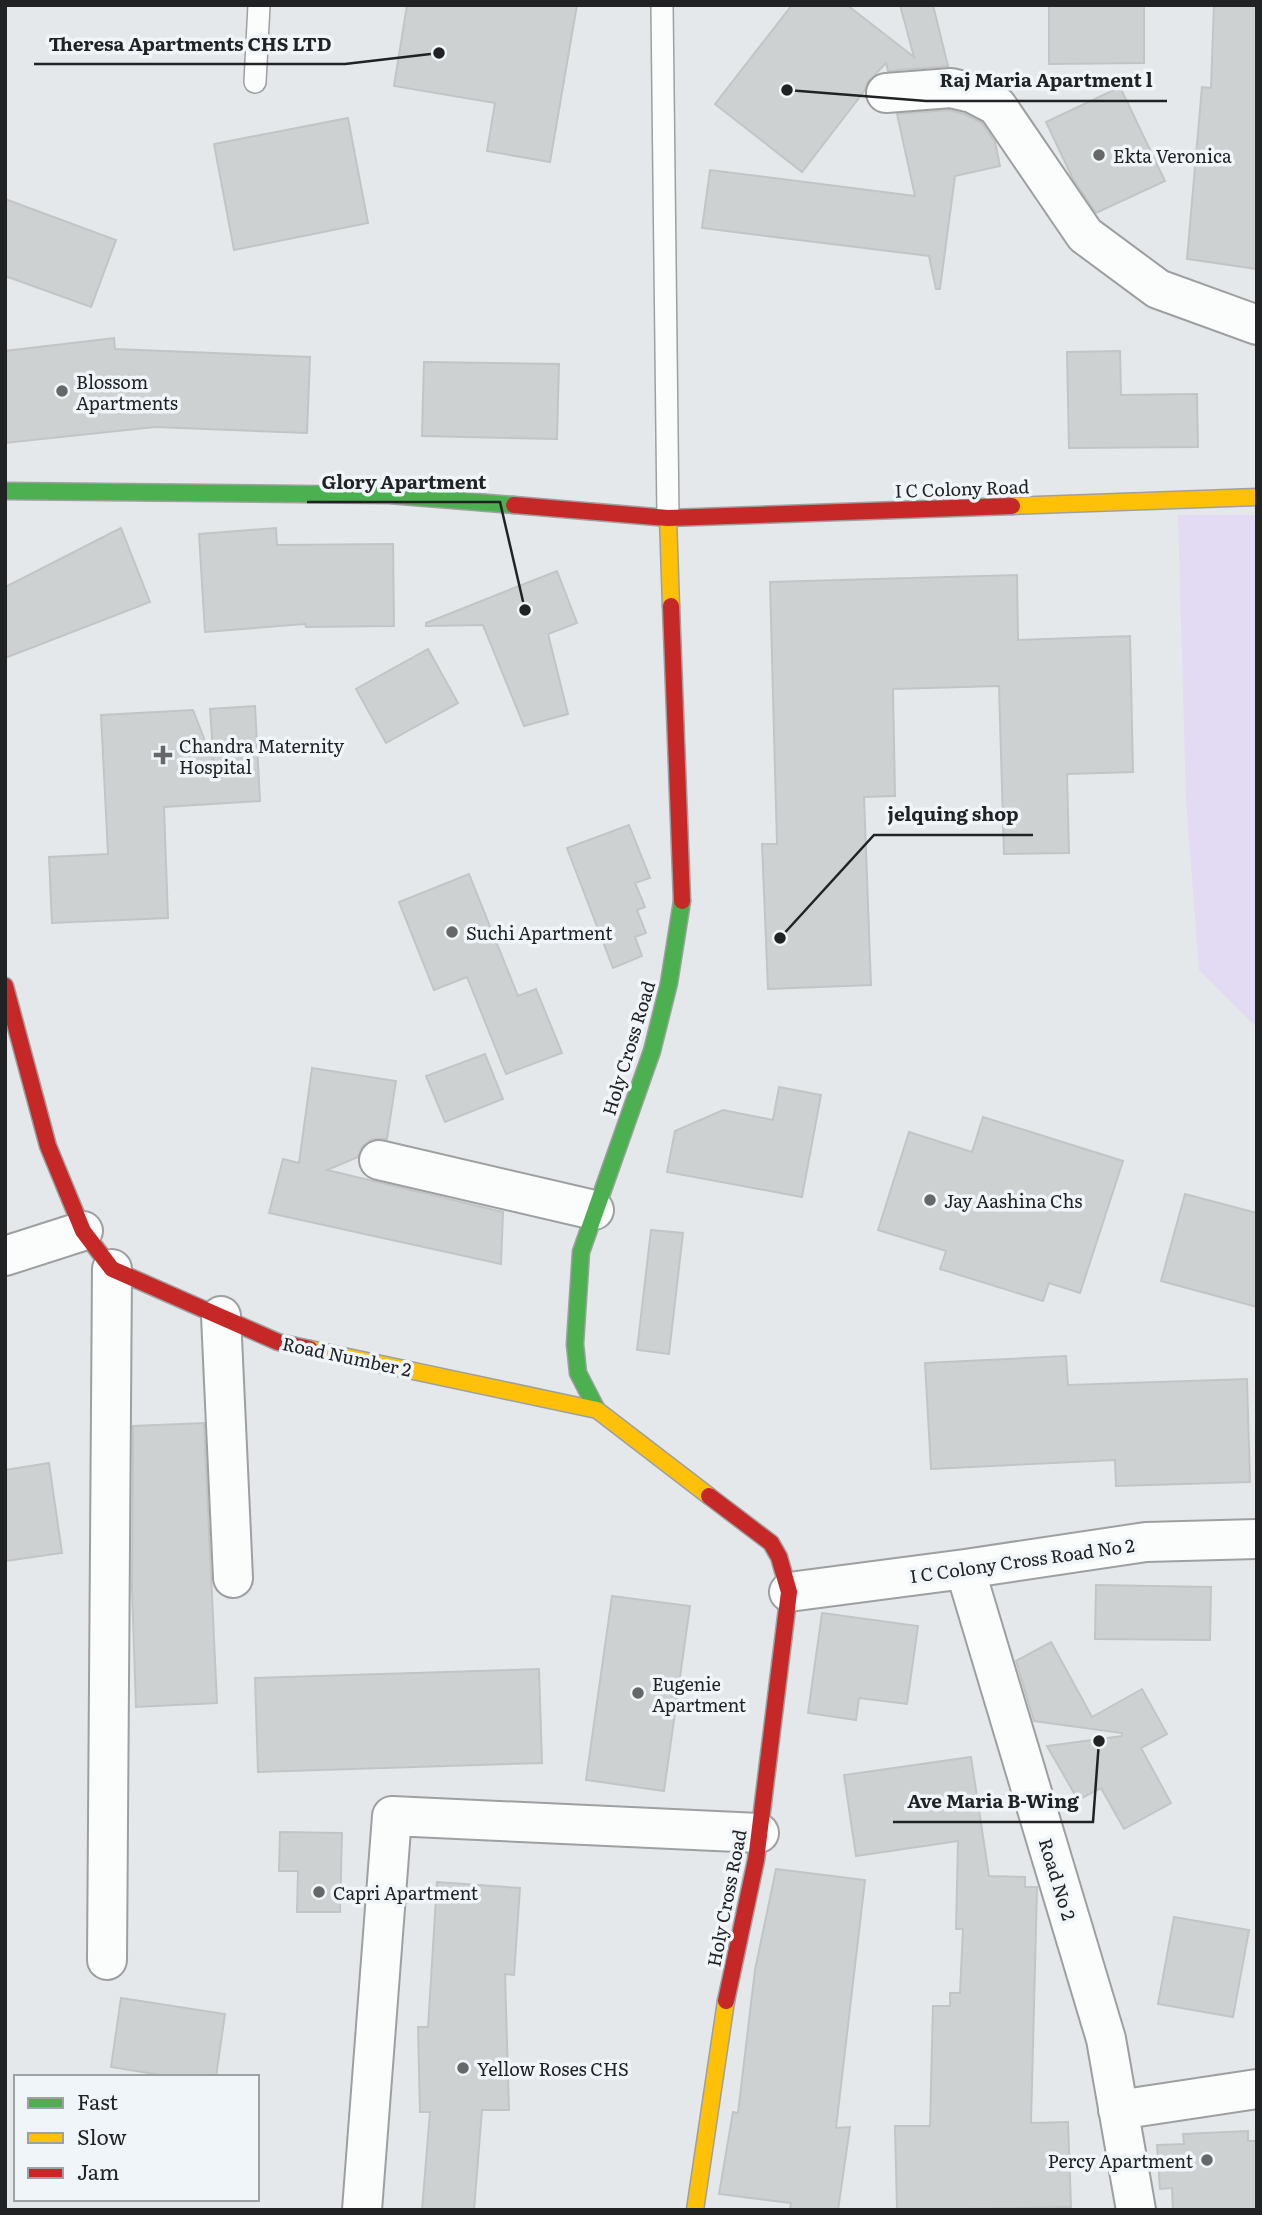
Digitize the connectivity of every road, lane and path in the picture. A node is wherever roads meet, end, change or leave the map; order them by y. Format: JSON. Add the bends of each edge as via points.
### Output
{"nodes":[{"id":1,"x":259,"y":5,"type":"edge"},
{"id":2,"x":663,"y":5,"type":"edge"},
{"id":3,"x":255,"y":82,"type":"dead end"},
{"id":4,"x":886,"y":93,"type":"dead end"},
{"id":5,"x":1257,"y":325,"type":"edge"},
{"id":6,"x":5,"y":491,"type":"edge"},
{"id":7,"x":1257,"y":497,"type":"edge"},
{"id":8,"x":668,"y":518,"type":"junction"},
{"id":9,"x":5,"y":986,"type":"edge"},
{"id":10,"x":379,"y":1160,"type":"dead end"},
{"id":11,"x":594,"y":1210,"type":"junction"},
{"id":12,"x":83,"y":1231,"type":"junction"},
{"id":13,"x":5,"y":1256,"type":"edge"},
{"id":14,"x":112,"y":1269,"type":"junction"},
{"id":15,"x":221,"y":1316,"type":"junction"},
{"id":16,"x":597,"y":1410,"type":"junction"},
{"id":17,"x":1257,"y":1539,"type":"edge"},
{"id":18,"x":965,"y":1569,"type":"junction"},
{"id":19,"x":233,"y":1578,"type":"dead end"},
{"id":20,"x":789,"y":1592,"type":"junction"},
{"id":21,"x":759,"y":1833,"type":"junction"},
{"id":22,"x":107,"y":1960,"type":"dead end"},
{"id":23,"x":1257,"y":2089,"type":"edge"},
{"id":24,"x":1118,"y":2110,"type":"junction"},
{"id":25,"x":362,"y":2210,"type":"edge"},
{"id":26,"x":695,"y":2210,"type":"edge"},
{"id":27,"x":1136,"y":2210,"type":"edge"}],
"edges":[{"from":1,"to":3,"type":"lane"},
{"from":2,"to":8,"type":"lane"},
{"from":4,"to":5,"type":"street","via":[[951,88],[997,106],[1085,235],[1158,289]]},
{"from":6,"to":8,"type":"street","name":"I C Colony Road","via":[[389,495]]},
{"from":7,"to":8,"type":"street","name":"I C Colony Road"},
{"from":8,"to":11,"type":"street","name":"Holy Cross Road","via":[[682,907],[670,983],[652,1051]]},
{"from":9,"to":12,"type":"street","name":"Road Number 2","via":[[48,1146]]},
{"from":10,"to":11,"type":"street"},
{"from":11,"to":16,"type":"street","name":"Holy Cross Road","via":[[581,1252],[575,1344],[578,1373]]},
{"from":12,"to":13,"type":"street"},
{"from":12,"to":14,"type":"street","name":"Road Number 2"},
{"from":14,"to":15,"type":"street","name":"Road Number 2"},
{"from":14,"to":22,"type":"street"},
{"from":15,"to":16,"type":"street","name":"Road Number 2","via":[[278,1342]]},
{"from":15,"to":19,"type":"street"},
{"from":16,"to":20,"type":"street","via":[[771,1543]]},
{"from":17,"to":18,"type":"street","name":"I C Colony Cross Road No 2","via":[[1146,1542]]},
{"from":18,"to":20,"type":"street","name":"I C Colony Cross Road No 2"},
{"from":18,"to":24,"type":"street","name":"Road No 2","via":[[1106,2039]]},
{"from":20,"to":21,"type":"street","name":"Holy Cross Road"},
{"from":21,"to":25,"type":"street","via":[[392,1816]]},
{"from":21,"to":26,"type":"street","name":"Holy Cross Road","via":[[724,2010]]},
{"from":23,"to":24,"type":"street"},
{"from":24,"to":27,"type":"street","name":"Road No 2"}]}
